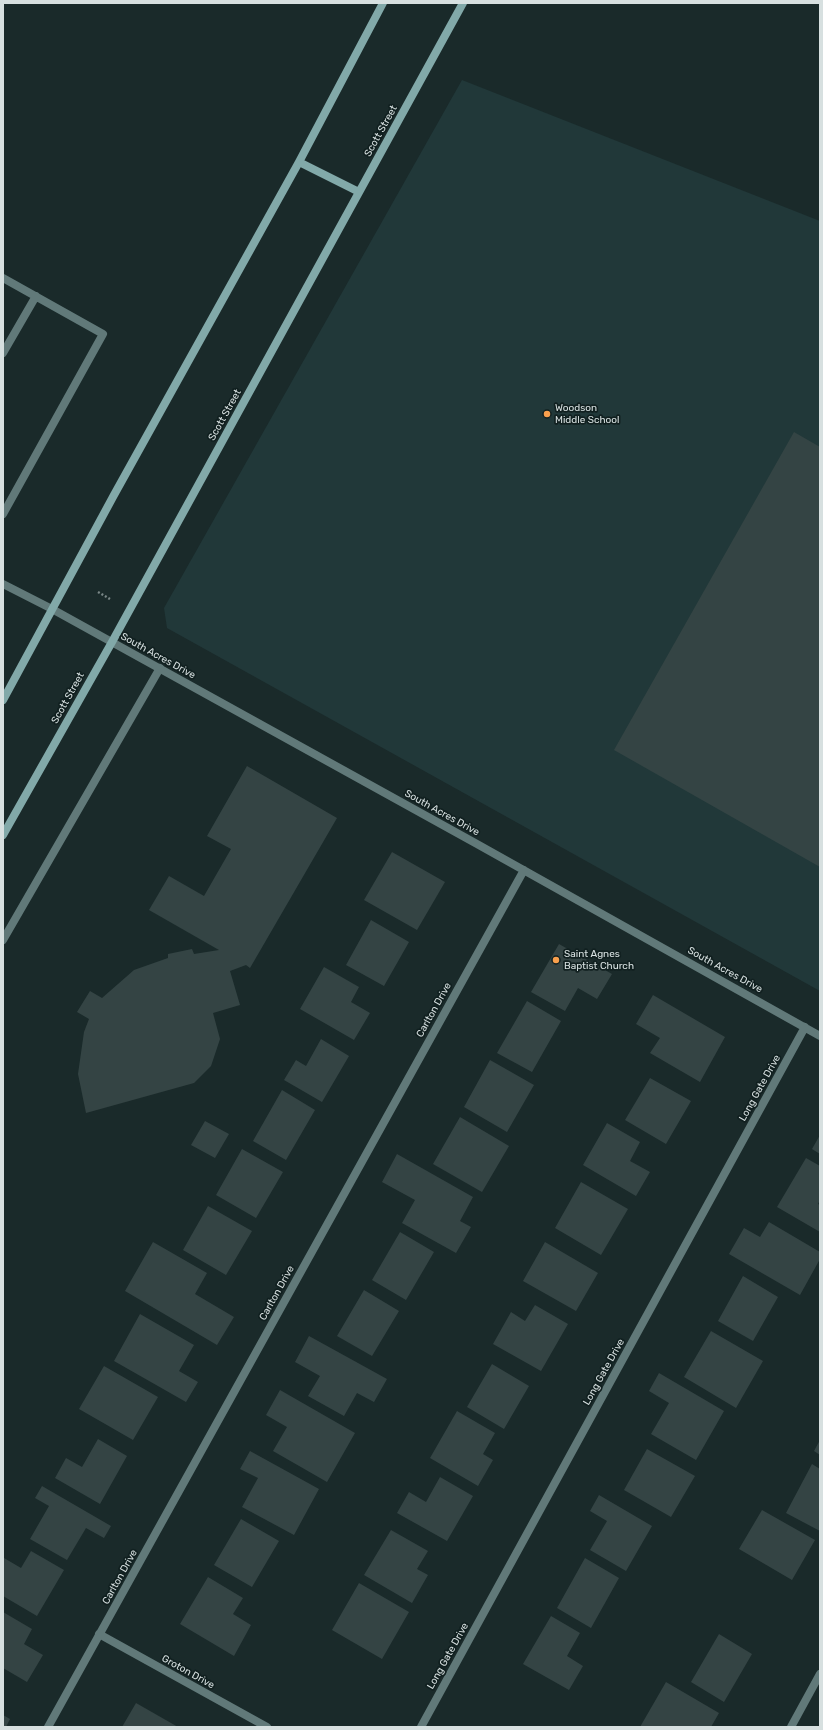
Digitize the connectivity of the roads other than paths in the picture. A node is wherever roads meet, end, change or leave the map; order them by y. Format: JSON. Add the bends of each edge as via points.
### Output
{"nodes":[{"id":1,"x":383,"y":3,"type":"edge"},
{"id":2,"x":463,"y":3,"type":"edge"},
{"id":3,"x":299,"y":162,"type":"junction"},
{"id":4,"x":359,"y":192,"type":"junction"},
{"id":5,"x":3,"y":278,"type":"edge"},
{"id":6,"x":36,"y":296,"type":"junction"},
{"id":7,"x":3,"y":353,"type":"edge"},
{"id":8,"x":3,"y":514,"type":"edge"},
{"id":9,"x":3,"y":584,"type":"edge"},
{"id":10,"x":52,"y":610,"type":"junction"},
{"id":11,"x":112,"y":642,"type":"junction"},
{"id":12,"x":160,"y":668,"type":"junction"},
{"id":13,"x":3,"y":700,"type":"edge"},
{"id":14,"x":3,"y":835,"type":"edge"},
{"id":15,"x":524,"y":870,"type":"junction"},
{"id":16,"x":3,"y":940,"type":"edge"},
{"id":17,"x":805,"y":1027,"type":"junction"},
{"id":18,"x":820,"y":1036,"type":"edge"},
{"id":19,"x":99,"y":1634,"type":"junction"},
{"id":20,"x":820,"y":1674,"type":"edge"},
{"id":21,"x":48,"y":1727,"type":"edge"},
{"id":22,"x":267,"y":1727,"type":"edge"},
{"id":23,"x":421,"y":1727,"type":"edge"},
{"id":24,"x":791,"y":1727,"type":"edge"}],
"edges":[{"from":1,"to":3,"type":"main road"},
{"from":2,"to":4,"type":"main road","name":"Scott Street"},
{"from":3,"to":4,"type":"main road"},
{"from":3,"to":10,"type":"main road"},
{"from":4,"to":11,"type":"main road","name":"Scott Street"},
{"from":5,"to":6,"type":"street"},
{"from":6,"to":7,"type":"street"},
{"from":6,"to":8,"type":"street","via":[[103,334]]},
{"from":9,"to":10,"type":"street","name":"South Acres Drive"},
{"from":10,"to":11,"type":"street","name":"South Acres Drive"},
{"from":10,"to":13,"type":"main road"},
{"from":11,"to":12,"type":"street","name":"South Acres Drive"},
{"from":11,"to":14,"type":"main road","name":"Scott Street"},
{"from":12,"to":15,"type":"street","name":"South Acres Drive"},
{"from":12,"to":16,"type":"street"},
{"from":15,"to":17,"type":"street","name":"South Acres Drive"},
{"from":15,"to":19,"type":"street","name":"Carlton Drive"},
{"from":17,"to":18,"type":"street","name":"South Acres Drive"},
{"from":17,"to":23,"type":"street","name":"Long Gate Drive"},
{"from":19,"to":21,"type":"street","name":"Carlton Drive"},
{"from":19,"to":22,"type":"street","name":"Groton Drive"},
{"from":20,"to":24,"type":"street"}]}
